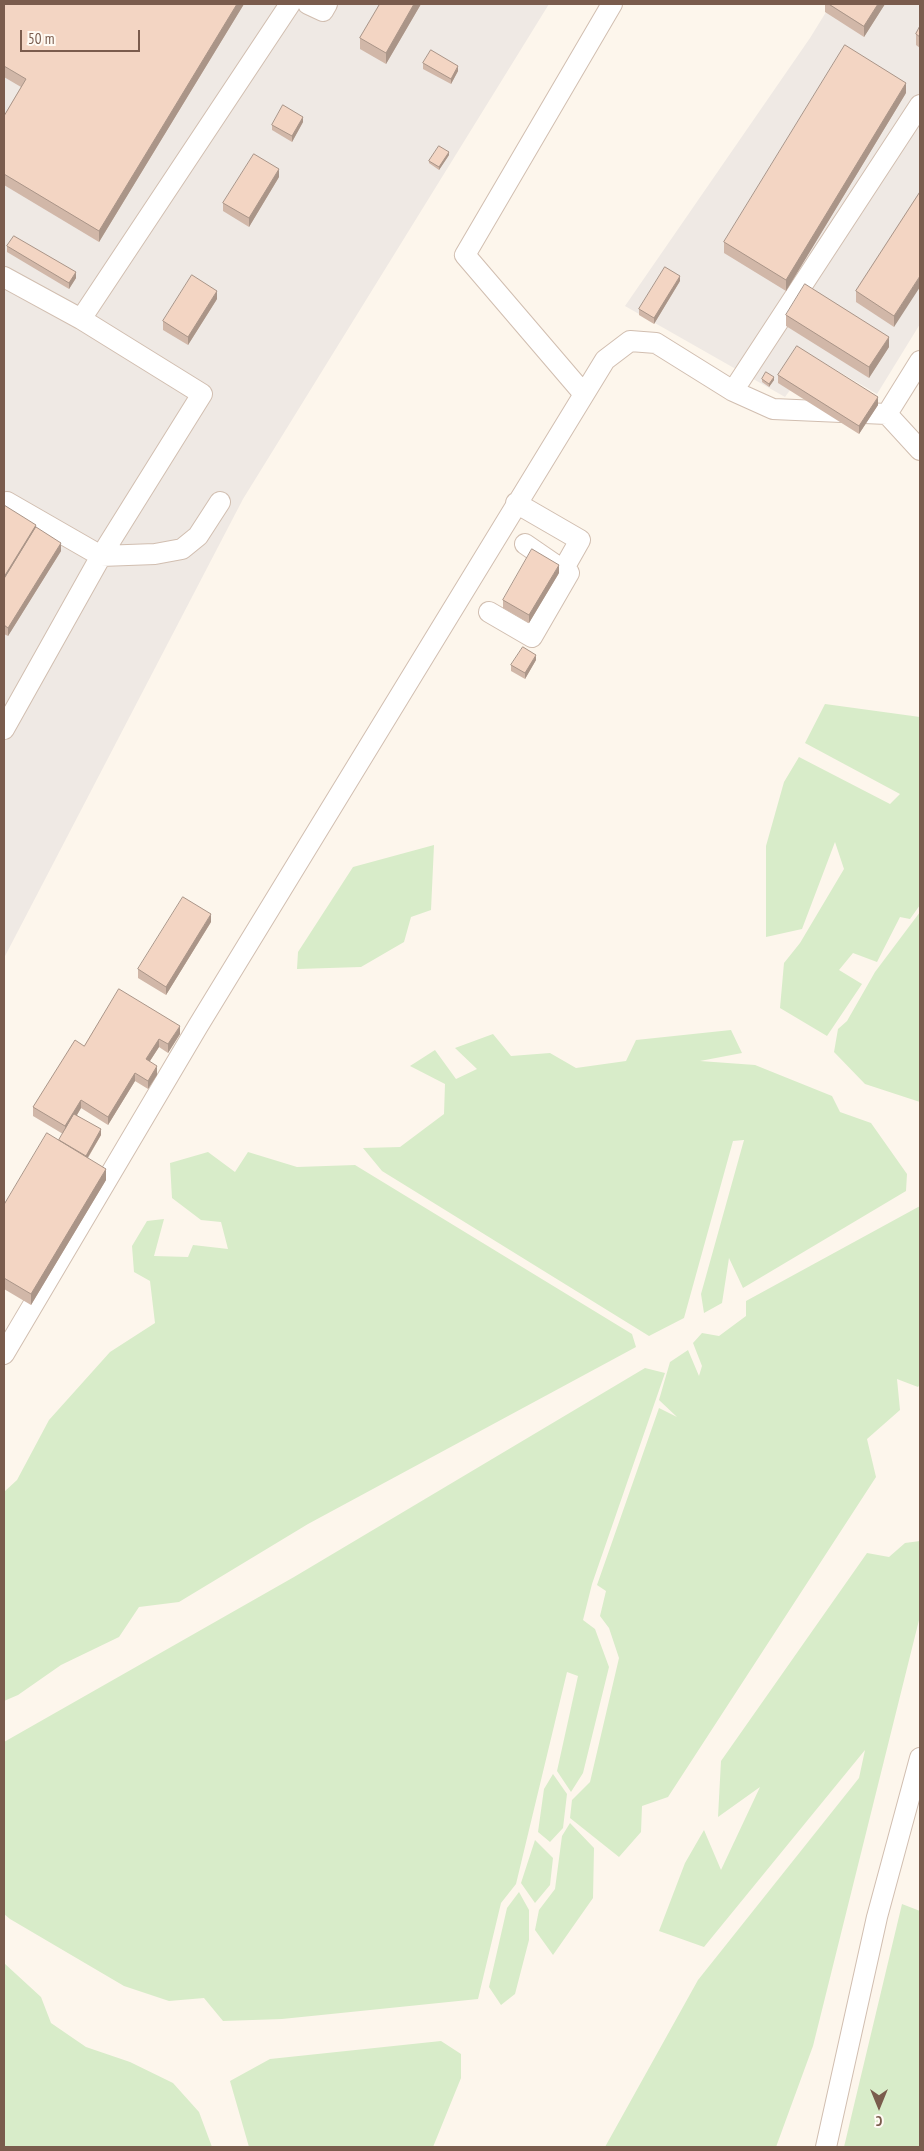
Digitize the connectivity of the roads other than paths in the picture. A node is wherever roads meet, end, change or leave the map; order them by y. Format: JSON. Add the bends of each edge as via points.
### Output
{"nodes":[{"id":1,"x":290,"y":4,"type":"edge"},
{"id":2,"x":308,"y":4,"type":"edge"},
{"id":3,"x":327,"y":4,"type":"edge"},
{"id":4,"x":612,"y":4,"type":"edge"},
{"id":5,"x":920,"y":105,"type":"edge"},
{"id":6,"x":4,"y":278,"type":"edge"},
{"id":7,"x":81,"y":319,"type":"junction"},
{"id":8,"x":920,"y":361,"type":"edge"},
{"id":9,"x":733,"y":391,"type":"junction"},
{"id":10,"x":583,"y":393,"type":"junction"},
{"id":11,"x":887,"y":414,"type":"junction"},
{"id":12,"x":920,"y":450,"type":"edge"},
{"id":13,"x":7,"y":502,"type":"dead end"},
{"id":14,"x":220,"y":502,"type":"dead end"},
{"id":15,"x":516,"y":503,"type":"junction"},
{"id":16,"x":525,"y":544,"type":"dead end"},
{"id":17,"x":101,"y":556,"type":"junction"},
{"id":18,"x":563,"y":570,"type":"junction"},
{"id":19,"x":489,"y":612,"type":"dead end"},
{"id":20,"x":4,"y":729,"type":"edge"},
{"id":21,"x":4,"y":1354,"type":"edge"},
{"id":22,"x":920,"y":1758,"type":"edge"},
{"id":23,"x":826,"y":2147,"type":"edge"}],
"edges":[{"from":1,"to":7,"type":"lane"},
{"from":2,"to":3,"type":"lane","via":[[323,11]]},
{"from":4,"to":10,"type":"lane","via":[[465,255]]},
{"from":5,"to":9,"type":"lane"},
{"from":6,"to":7,"type":"lane"},
{"from":7,"to":17,"type":"lane","via":[[202,394]]},
{"from":8,"to":11,"type":"lane"},
{"from":9,"to":10,"type":"lane","via":[[656,343],[630,341],[605,360]]},
{"from":9,"to":11,"type":"lane","via":[[773,409]]},
{"from":10,"to":15,"type":"lane"},
{"from":11,"to":12,"type":"lane"},
{"from":13,"to":17,"type":"lane"},
{"from":14,"to":17,"type":"lane","via":[[198,536],[182,549],[155,554]]},
{"from":15,"to":18,"type":"lane","via":[[580,540]]},
{"from":15,"to":21,"type":"lane","via":[[198,1026]]},
{"from":16,"to":18,"type":"lane"},
{"from":17,"to":20,"type":"lane"},
{"from":18,"to":19,"type":"lane","via":[[569,573],[532,637]]},
{"from":22,"to":23,"type":"lane","via":[[877,1917]]}]}
